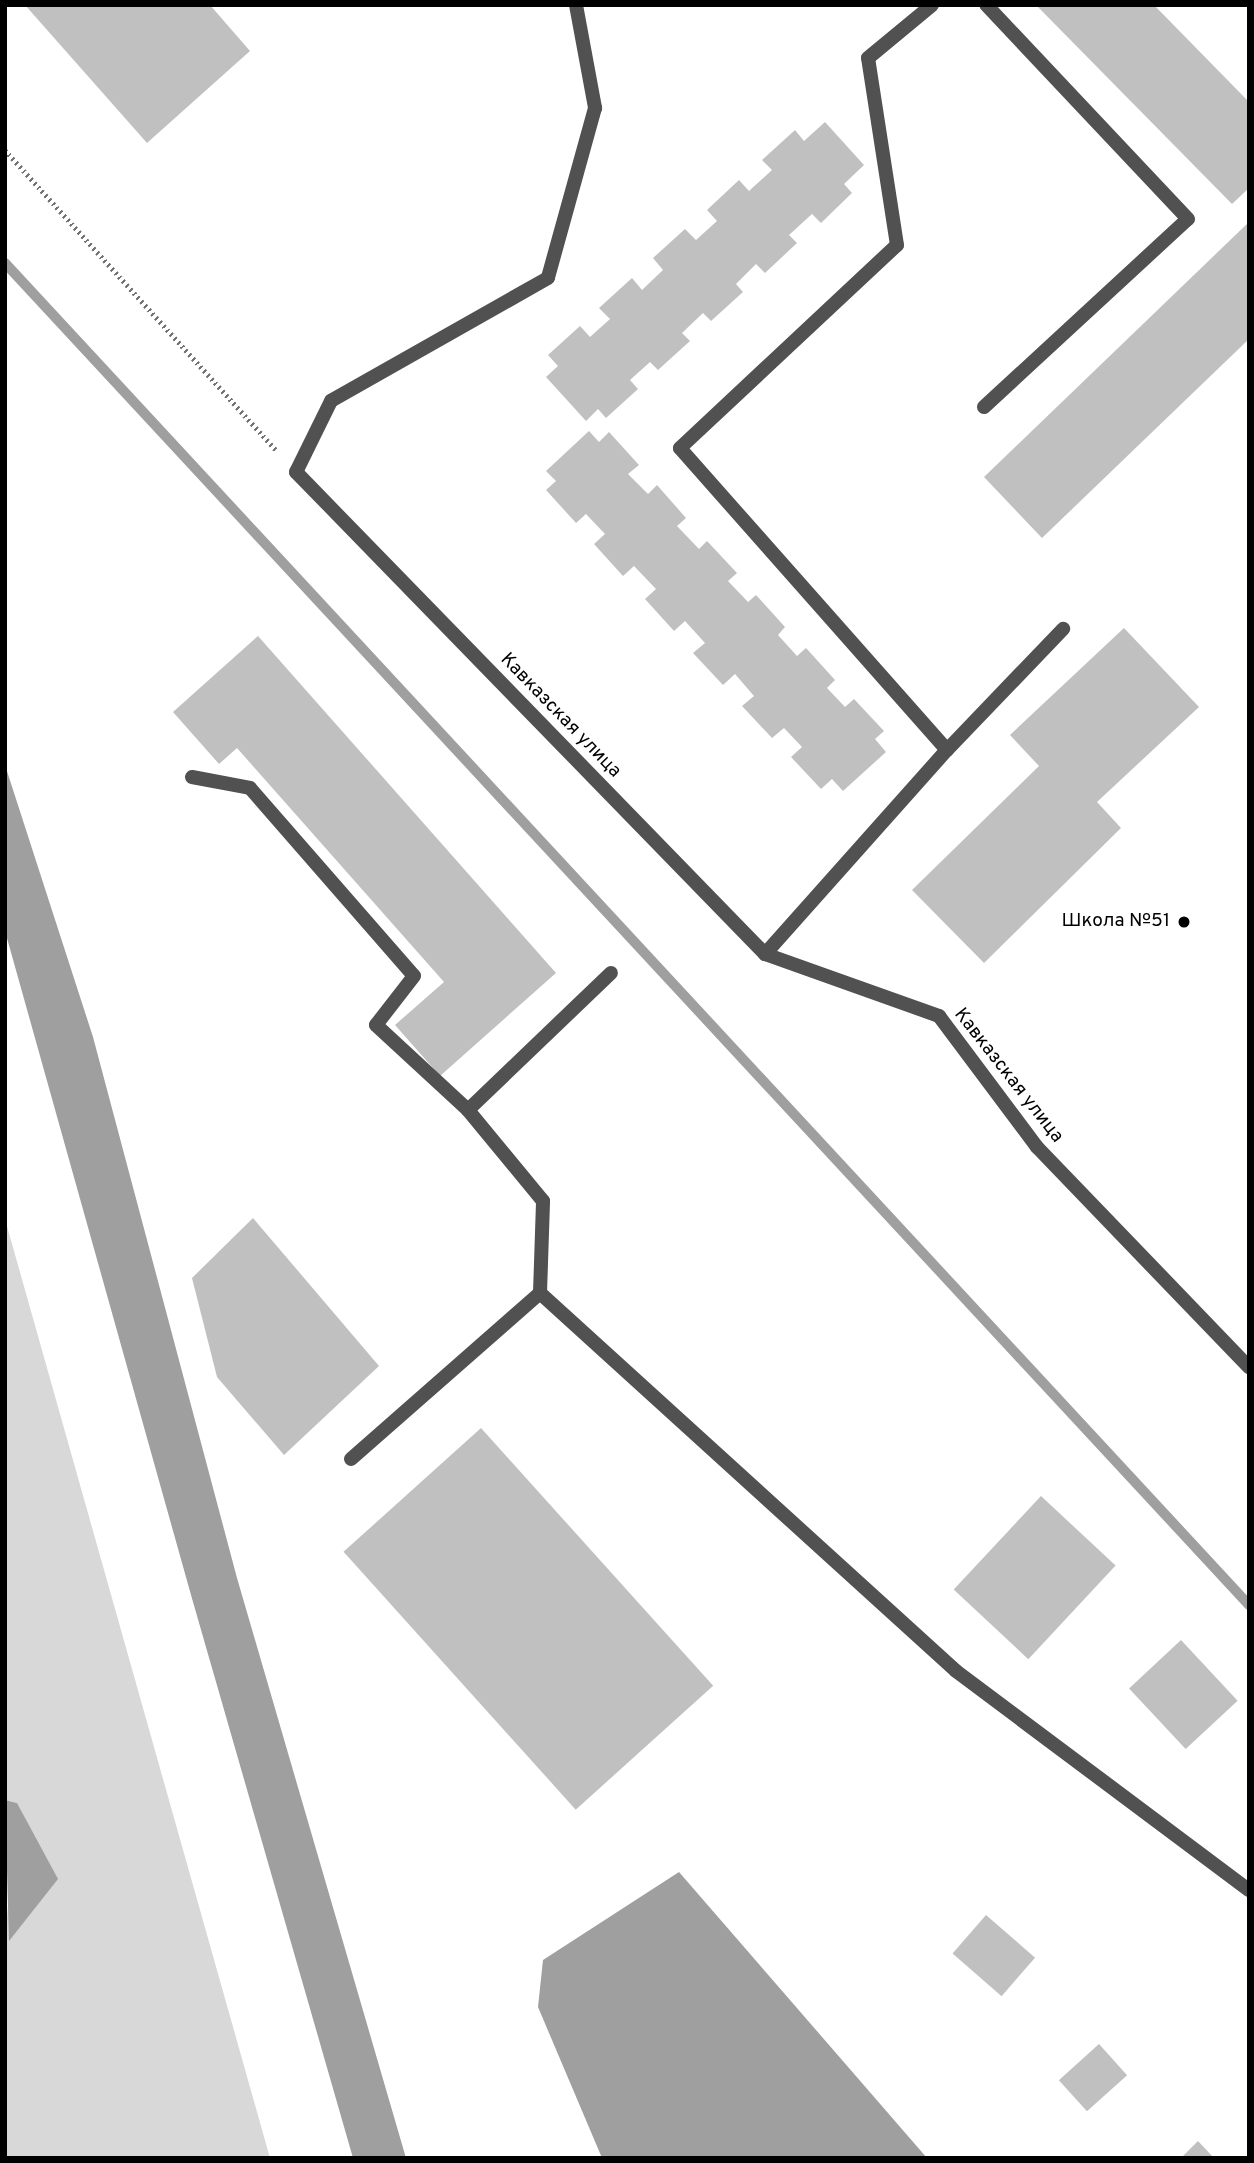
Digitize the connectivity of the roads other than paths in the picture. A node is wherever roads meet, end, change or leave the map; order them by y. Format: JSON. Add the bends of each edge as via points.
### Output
{"nodes":[{"id":1,"x":576,"y":5,"type":"edge"},
{"id":2,"x":932,"y":5,"type":"edge"},
{"id":3,"x":986,"y":5,"type":"edge"},
{"id":4,"x":984,"y":407,"type":"dead end"},
{"id":5,"x":1063,"y":629,"type":"dead end"},
{"id":6,"x":947,"y":750,"type":"junction"},
{"id":7,"x":192,"y":777,"type":"dead end"},
{"id":8,"x":765,"y":954,"type":"junction"},
{"id":9,"x":611,"y":973,"type":"dead end"},
{"id":10,"x":468,"y":1110,"type":"junction"},
{"id":11,"x":540,"y":1293,"type":"junction"},
{"id":12,"x":1249,"y":1367,"type":"edge"},
{"id":13,"x":351,"y":1460,"type":"dead end"},
{"id":14,"x":1249,"y":1890,"type":"edge"}],
"edges":[{"from":1,"to":8,"type":"street","name":"Кавказская улица","via":[[595,108],[548,278],[331,401],[296,472]]},
{"from":2,"to":6,"type":"street","via":[[868,58],[897,245],[680,448]]},
{"from":3,"to":4,"type":"street","via":[[1188,219]]},
{"from":5,"to":6,"type":"street"},
{"from":6,"to":8,"type":"street"},
{"from":7,"to":10,"type":"street","via":[[250,788],[414,976],[376,1025]]},
{"from":8,"to":12,"type":"street","name":"Кавказская улица","via":[[939,1016],[1037,1147]]},
{"from":9,"to":10,"type":"street"},
{"from":10,"to":11,"type":"street","via":[[543,1201]]},
{"from":11,"to":13,"type":"street"},
{"from":11,"to":14,"type":"street","via":[[956,1671]]}]}
